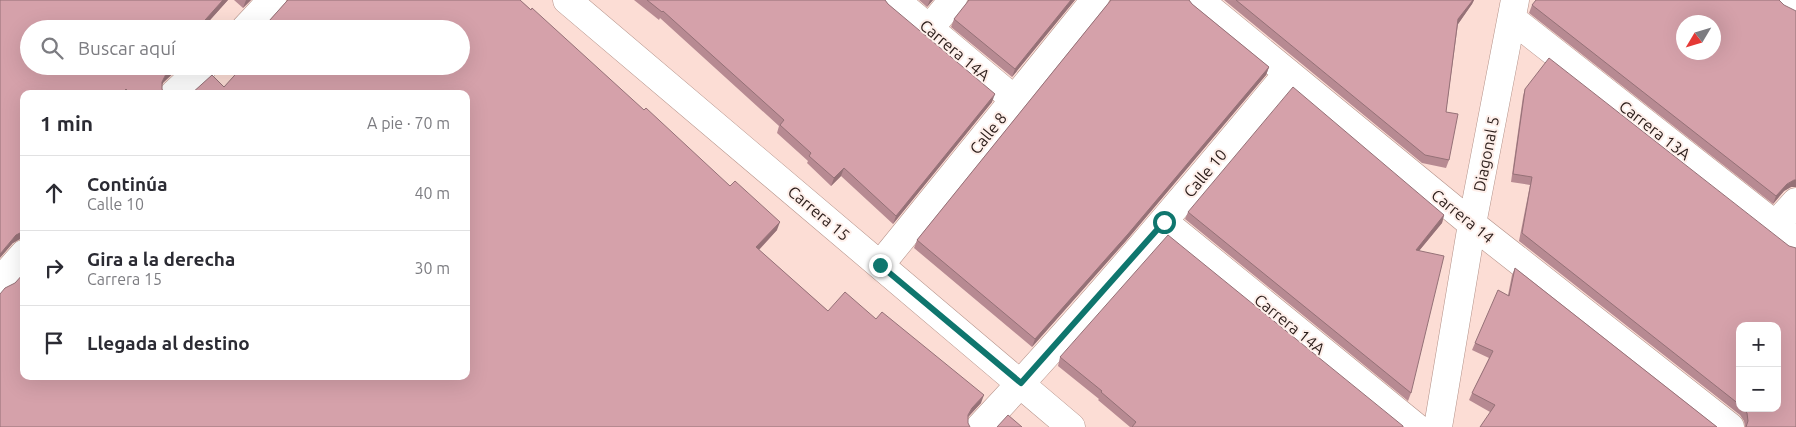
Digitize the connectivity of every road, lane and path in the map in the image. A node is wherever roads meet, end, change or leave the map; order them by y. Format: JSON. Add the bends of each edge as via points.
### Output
{"nodes":[{"id":1,"x":272,"y":0,"type":"edge"},
{"id":2,"x":567,"y":0,"type":"edge"},
{"id":3,"x":895,"y":0,"type":"edge"},
{"id":4,"x":953,"y":0,"type":"edge"},
{"id":5,"x":1095,"y":0,"type":"edge"},
{"id":6,"x":1199,"y":0,"type":"edge"},
{"id":7,"x":1790,"y":0,"type":"edge"},
{"id":8,"x":1796,"y":4,"type":"edge"},
{"id":9,"x":1514,"y":10,"type":"edge"},
{"id":10,"x":253,"y":20,"type":"edge"},
{"id":11,"x":929,"y":29,"type":"junction"},
{"id":12,"x":1288,"y":73,"type":"junction"},
{"id":13,"x":194,"y":75,"type":"edge"},
{"id":14,"x":178,"y":90,"type":"edge"},
{"id":15,"x":1015,"y":100,"type":"junction"},
{"id":16,"x":1796,"y":202,"type":"edge"},
{"id":17,"x":1164,"y":222,"type":"junction"},
{"id":18,"x":1472,"y":224,"type":"junction"},
{"id":19,"x":1786,"y":233,"type":"edge"},
{"id":20,"x":20,"y":258,"type":"edge"},
{"id":21,"x":880,"y":265,"type":"junction"},
{"id":22,"x":0,"y":281,"type":"edge"},
{"id":23,"x":1021,"y":383,"type":"junction"},
{"id":24,"x":980,"y":427,"type":"edge"},
{"id":25,"x":1071,"y":427,"type":"edge"},
{"id":26,"x":1416,"y":427,"type":"edge"},
{"id":27,"x":1438,"y":427,"type":"edge"},
{"id":28,"x":1730,"y":427,"type":"edge"}],
"edges":[{"from":1,"to":10,"type":"street"},
{"from":2,"to":21,"type":"street","name":"Carrera 15"},
{"from":3,"to":11,"type":"street","name":"Carrera 14A"},
{"from":4,"to":11,"type":"street"},
{"from":5,"to":15,"type":"street","name":"Calle 8"},
{"from":6,"to":12,"type":"street","name":"Carrera 14"},
{"from":7,"to":8,"type":"street"},
{"from":9,"to":18,"type":"street","name":"Diagonal 5"},
{"from":9,"to":19,"type":"street","name":"Carrera 13A"},
{"from":11,"to":15,"type":"street","name":"Carrera 14A"},
{"from":12,"to":17,"type":"street","name":"Calle 10"},
{"from":12,"to":18,"type":"street","name":"Carrera 14"},
{"from":13,"to":14,"type":"street"},
{"from":15,"to":21,"type":"street","name":"Calle 8"},
{"from":16,"to":19,"type":"street"},
{"from":17,"to":23,"type":"street","name":"Calle 10"},
{"from":17,"to":26,"type":"street","name":"Carrera 14A"},
{"from":18,"to":27,"type":"street","name":"Diagonal 5"},
{"from":18,"to":28,"type":"street","name":"Carrera 14"},
{"from":20,"to":22,"type":"street"},
{"from":21,"to":23,"type":"street","name":"Carrera 15"},
{"from":23,"to":24,"type":"street","name":"Calle 10"},
{"from":23,"to":25,"type":"street","name":"Carrera 15"}]}
